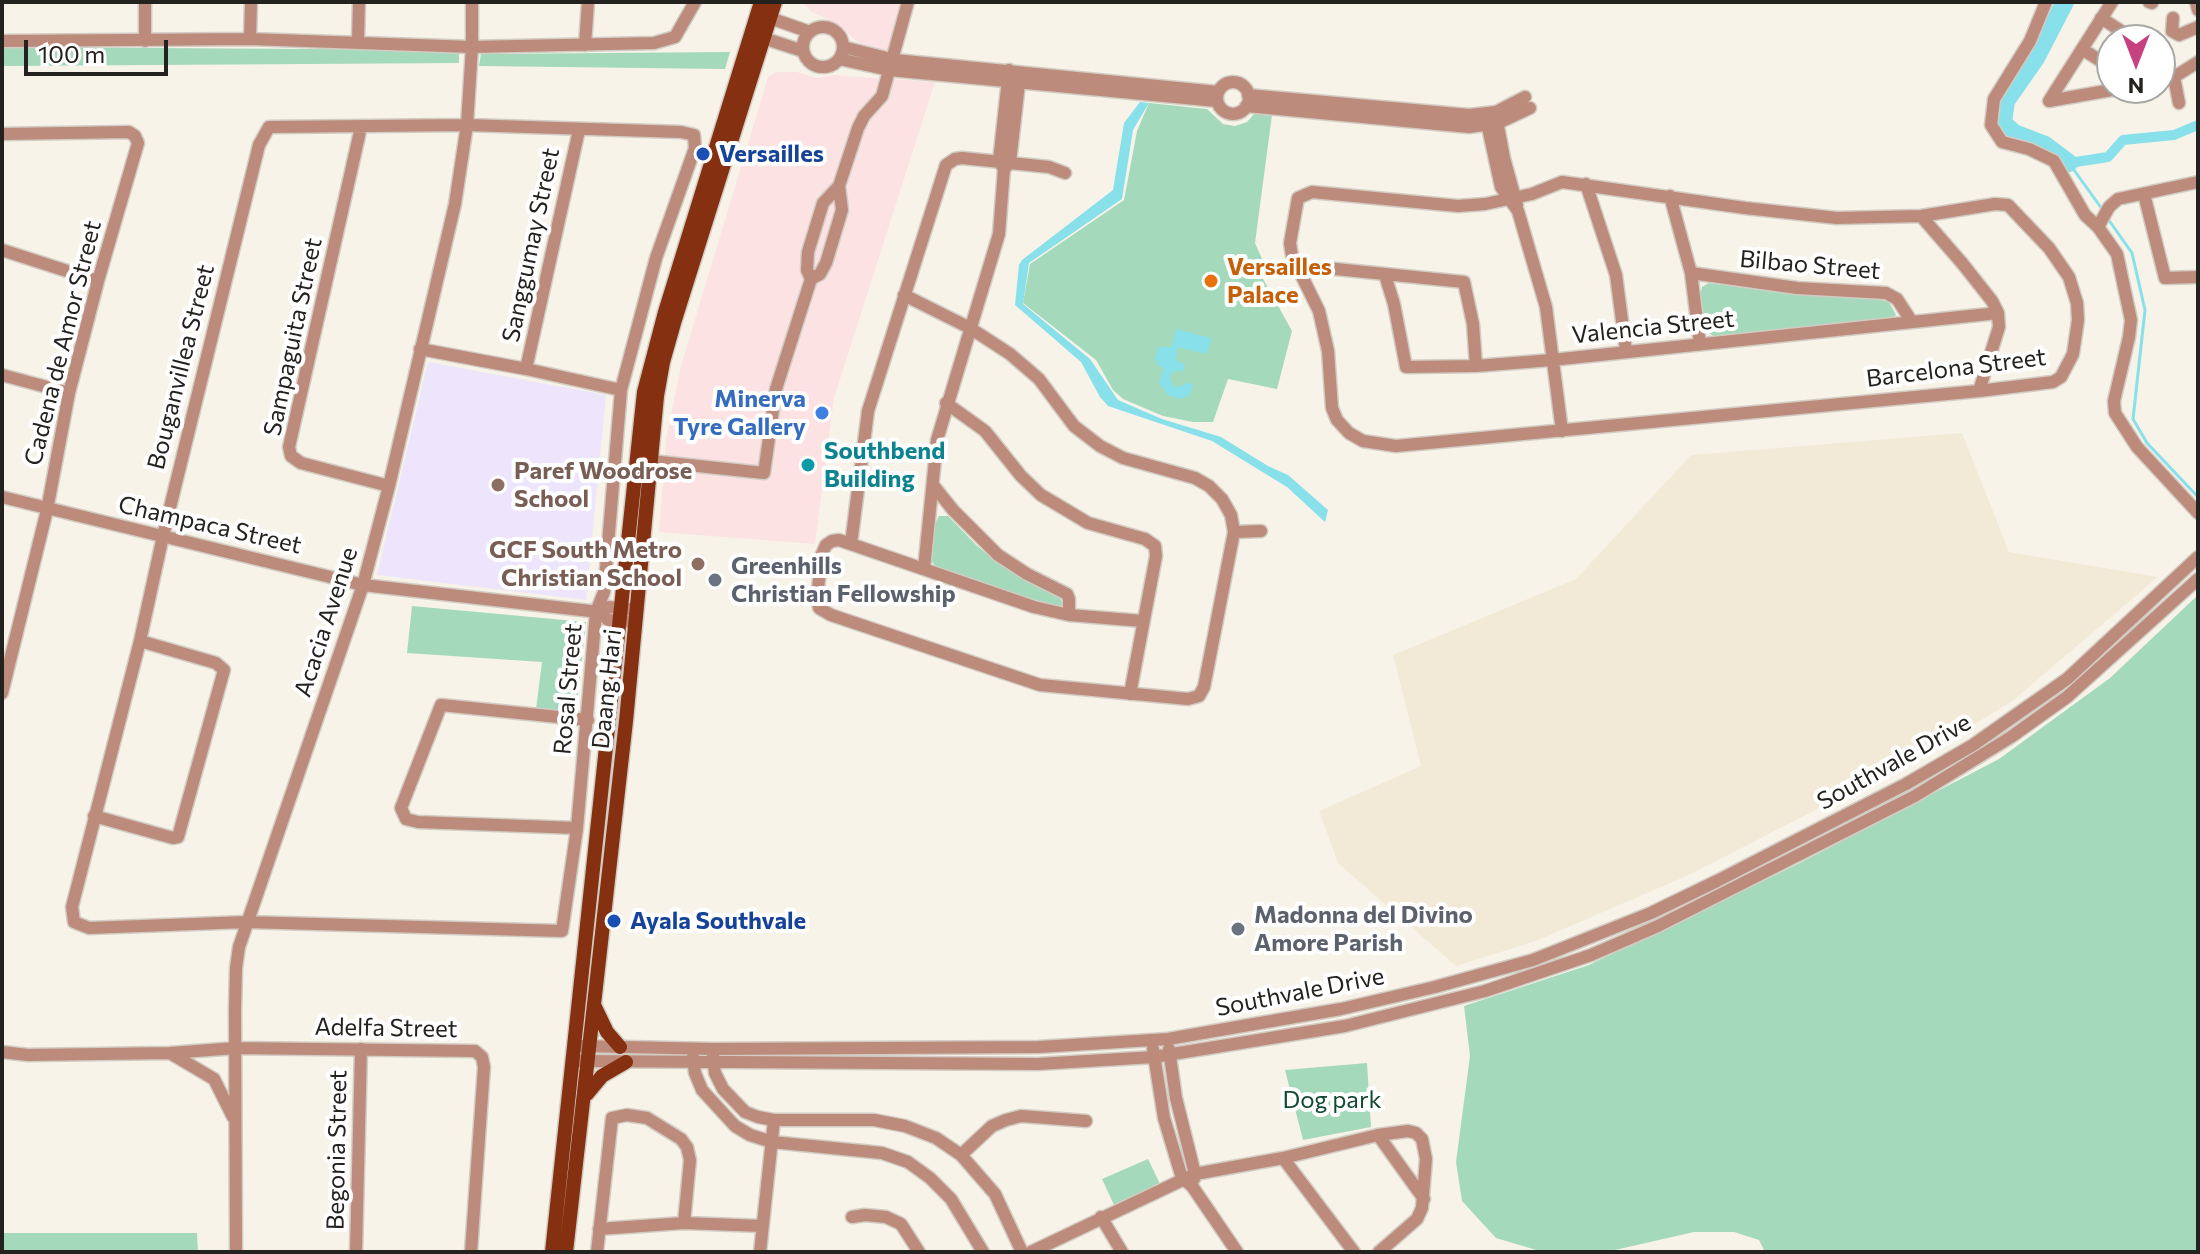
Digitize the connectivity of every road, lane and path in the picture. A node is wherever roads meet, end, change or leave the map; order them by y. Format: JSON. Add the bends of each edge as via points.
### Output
{"nodes":[{"id":1,"x":145,"y":2,"type":"edge"},
{"id":2,"x":251,"y":2,"type":"edge"},
{"id":3,"x":359,"y":2,"type":"edge"},
{"id":4,"x":472,"y":2,"type":"edge"},
{"id":5,"x":588,"y":2,"type":"edge"},
{"id":6,"x":695,"y":2,"type":"edge"},
{"id":7,"x":775,"y":2,"type":"edge"},
{"id":8,"x":908,"y":2,"type":"edge"},
{"id":9,"x":2046,"y":2,"type":"edge"},
{"id":10,"x":2112,"y":2,"type":"edge"},
{"id":11,"x":2196,"y":2,"type":"edge"},
{"id":12,"x":2198,"y":10,"type":"edge"},
{"id":13,"x":763,"y":11,"type":"edge"},
{"id":14,"x":2101,"y":18,"type":"junction"},
{"id":15,"x":2173,"y":18,"type":"dead end"},
{"id":16,"x":2110,"y":24,"type":"edge"},
{"id":17,"x":2198,"y":27,"type":"edge"},
{"id":18,"x":810,"y":32,"type":"junction"},
{"id":19,"x":757,"y":36,"type":"junction"},
{"id":20,"x":250,"y":39,"type":"junction"},
{"id":21,"x":2,"y":41,"type":"edge"},
{"id":22,"x":145,"y":41,"type":"junction"},
{"id":23,"x":358,"y":41,"type":"junction"},
{"id":24,"x":585,"y":45,"type":"junction"},
{"id":25,"x":472,"y":47,"type":"junction"},
{"id":26,"x":2082,"y":49,"type":"junction"},
{"id":27,"x":803,"y":51,"type":"junction"},
{"id":28,"x":841,"y":53,"type":"junction"},
{"id":29,"x":2096,"y":58,"type":"edge"},
{"id":30,"x":2198,"y":62,"type":"edge"},
{"id":31,"x":890,"y":64,"type":"junction"},
{"id":32,"x":1014,"y":76,"type":"junction"},
{"id":33,"x":2176,"y":76,"type":"edge"},
{"id":34,"x":2176,"y":87,"type":"edge"},
{"id":35,"x":2096,"y":93,"type":"edge"},
{"id":36,"x":1217,"y":97,"type":"junction"},
{"id":37,"x":1247,"y":100,"type":"junction"},
{"id":38,"x":1527,"y":102,"type":"dead end"},
{"id":39,"x":2179,"y":103,"type":"dead end"},
{"id":40,"x":1491,"y":118,"type":"junction"},
{"id":41,"x":467,"y":125,"type":"junction"},
{"id":42,"x":361,"y":127,"type":"junction"},
{"id":43,"x":579,"y":130,"type":"junction"},
{"id":44,"x":2,"y":134,"type":"edge"},
{"id":45,"x":1004,"y":164,"type":"junction"},
{"id":46,"x":1065,"y":173,"type":"dead end"},
{"id":47,"x":2198,"y":182,"type":"edge"},
{"id":48,"x":1586,"y":184,"type":"junction"},
{"id":49,"x":839,"y":186,"type":"junction"},
{"id":50,"x":2144,"y":194,"type":"junction"},
{"id":51,"x":1670,"y":196,"type":"junction"},
{"id":52,"x":1515,"y":203,"type":"junction"},
{"id":53,"x":1921,"y":216,"type":"junction"},
{"id":54,"x":2100,"y":223,"type":"junction"},
{"id":55,"x":814,"y":230,"type":"junction"},
{"id":56,"x":834,"y":236,"type":"junction"},
{"id":57,"x":2,"y":250,"type":"edge"},
{"id":58,"x":1296,"y":265,"type":"junction"},
{"id":59,"x":1691,"y":273,"type":"junction"},
{"id":60,"x":1385,"y":275,"type":"junction"},
{"id":61,"x":2198,"y":277,"type":"edge"},
{"id":62,"x":811,"y":279,"type":"junction"},
{"id":63,"x":98,"y":281,"type":"junction"},
{"id":64,"x":904,"y":295,"type":"junction"},
{"id":65,"x":1998,"y":313,"type":"junction"},
{"id":66,"x":1912,"y":322,"type":"junction"},
{"id":67,"x":970,"y":328,"type":"junction"},
{"id":68,"x":1700,"y":344,"type":"junction"},
{"id":69,"x":420,"y":349,"type":"junction"},
{"id":70,"x":1626,"y":351,"type":"junction"},
{"id":71,"x":1552,"y":360,"type":"junction"},
{"id":72,"x":1476,"y":366,"type":"junction"},
{"id":73,"x":526,"y":369,"type":"junction"},
{"id":74,"x":2,"y":375,"type":"edge"},
{"id":75,"x":621,"y":390,"type":"junction"},
{"id":76,"x":1979,"y":391,"type":"junction"},
{"id":77,"x":69,"y":393,"type":"junction"},
{"id":78,"x":946,"y":403,"type":"junction"},
{"id":79,"x":1562,"y":431,"type":"junction"},
{"id":80,"x":651,"y":461,"type":"junction"},
{"id":81,"x":933,"y":485,"type":"junction"},
{"id":82,"x":389,"y":486,"type":"junction"},
{"id":83,"x":2,"y":497,"type":"edge"},
{"id":84,"x":47,"y":510,"type":"junction"},
{"id":85,"x":2198,"y":513,"type":"edge"},
{"id":86,"x":1261,"y":531,"type":"dead end"},
{"id":87,"x":1234,"y":532,"type":"junction"},
{"id":88,"x":163,"y":536,"type":"junction"},
{"id":89,"x":851,"y":544,"type":"junction"},
{"id":90,"x":2198,"y":557,"type":"edge"},
{"id":91,"x":924,"y":569,"type":"junction"},
{"id":92,"x":2198,"y":579,"type":"edge"},
{"id":93,"x":363,"y":585,"type":"junction"},
{"id":94,"x":616,"y":614,"type":"junction"},
{"id":95,"x":1069,"y":615,"type":"junction"},
{"id":96,"x":1142,"y":621,"type":"junction"},
{"id":97,"x":140,"y":641,"type":"junction"},
{"id":98,"x":2,"y":693,"type":"edge"},
{"id":99,"x":1130,"y":694,"type":"junction"},
{"id":100,"x":588,"y":720,"type":"junction"},
{"id":101,"x":94,"y":816,"type":"junction"},
{"id":102,"x":577,"y":828,"type":"junction"},
{"id":103,"x":246,"y":922,"type":"junction"},
{"id":104,"x":594,"y":1005,"type":"junction"},
{"id":105,"x":1168,"y":1039,"type":"junction"},
{"id":106,"x":1152,"y":1040,"type":"junction"},
{"id":107,"x":620,"y":1047,"type":"junction"},
{"id":108,"x":236,"y":1048,"type":"junction"},
{"id":109,"x":361,"y":1049,"type":"junction"},
{"id":110,"x":693,"y":1049,"type":"junction"},
{"id":111,"x":713,"y":1049,"type":"junction"},
{"id":112,"x":2,"y":1052,"type":"edge"},
{"id":113,"x":170,"y":1053,"type":"junction"},
{"id":114,"x":582,"y":1054,"type":"junction"},
{"id":115,"x":1170,"y":1055,"type":"junction"},
{"id":116,"x":1154,"y":1057,"type":"junction"},
{"id":117,"x":626,"y":1062,"type":"junction"},
{"id":118,"x":693,"y":1063,"type":"junction"},
{"id":119,"x":713,"y":1063,"type":"junction"},
{"id":120,"x":585,"y":1098,"type":"junction"},
{"id":121,"x":774,"y":1120,"type":"junction"},
{"id":122,"x":1086,"y":1121,"type":"dead end"},
{"id":123,"x":235,"y":1123,"type":"junction"},
{"id":124,"x":1378,"y":1135,"type":"junction"},
{"id":125,"x":772,"y":1142,"type":"junction"},
{"id":126,"x":961,"y":1155,"type":"junction"},
{"id":127,"x":1283,"y":1158,"type":"junction"},
{"id":128,"x":1190,"y":1180,"type":"junction"},
{"id":129,"x":1424,"y":1199,"type":"junction"},
{"id":130,"x":852,"y":1217,"type":"dead end"},
{"id":131,"x":1101,"y":1217,"type":"junction"},
{"id":132,"x":684,"y":1223,"type":"junction"},
{"id":133,"x":762,"y":1226,"type":"junction"},
{"id":134,"x":599,"y":1229,"type":"junction"},
{"id":135,"x":236,"y":1252,"type":"edge"},
{"id":136,"x":356,"y":1252,"type":"edge"},
{"id":137,"x":471,"y":1252,"type":"edge"},
{"id":138,"x":552,"y":1252,"type":"edge"},
{"id":139,"x":566,"y":1252,"type":"edge"},
{"id":140,"x":597,"y":1252,"type":"edge"},
{"id":141,"x":760,"y":1252,"type":"edge"},
{"id":142,"x":919,"y":1252,"type":"edge"},
{"id":143,"x":983,"y":1252,"type":"edge"},
{"id":144,"x":1022,"y":1252,"type":"edge"},
{"id":145,"x":1031,"y":1252,"type":"edge"},
{"id":146,"x":1122,"y":1252,"type":"edge"},
{"id":147,"x":1237,"y":1252,"type":"edge"},
{"id":148,"x":1354,"y":1252,"type":"edge"},
{"id":149,"x":1379,"y":1252,"type":"edge"}],
"edges":[{"from":1,"to":22,"type":"street"},
{"from":2,"to":20,"type":"street"},
{"from":3,"to":23,"type":"street"},
{"from":4,"to":25,"type":"street","name":"Acacia Avenue"},
{"from":5,"to":24,"type":"street"},
{"from":6,"to":24,"type":"street","via":[[675,37],[654,43]]},
{"from":7,"to":13,"type":"main road","name":"Daang Hari"},
{"from":8,"to":31,"type":"street"},
{"from":9,"to":54,"type":"street","via":[[2030,41],[1994,99],[1991,125],[2002,142],[2054,161],[2085,215]]},
{"from":10,"to":14,"type":"street"},
{"from":11,"to":12,"type":"street"},
{"from":13,"to":18,"type":"street"},
{"from":13,"to":19,"type":"main road","name":"Daang Hari"},
{"from":14,"to":16,"type":"street"},
{"from":14,"to":26,"type":"street"},
{"from":15,"to":17,"type":"street","via":[[2172,31],[2179,35]]},
{"from":18,"to":27,"type":"street"},
{"from":18,"to":28,"type":"street","via":[[828,28],[839,35]]},
{"from":19,"to":27,"type":"street"},
{"from":19,"to":80,"type":"main road","name":"Daang Hari","via":[[663,362]]},
{"from":19,"to":94,"type":"main road","name":"Daang Hari","via":[[646,381]]},
{"from":20,"to":22,"type":"street"},
{"from":20,"to":23,"type":"street"},
{"from":21,"to":22,"type":"street"},
{"from":23,"to":25,"type":"street"},
{"from":24,"to":25,"type":"street"},
{"from":25,"to":41,"type":"street","name":"Acacia Avenue"},
{"from":26,"to":29,"type":"street"},
{"from":26,"to":35,"type":"street","via":[[2049,101]]},
{"from":27,"to":28,"type":"street","via":[[816,66],[828,66]]},
{"from":28,"to":31,"type":"street"},
{"from":30,"to":33,"type":"street"},
{"from":31,"to":32,"type":"street"},
{"from":31,"to":49,"type":"street","via":[[882,96],[858,128]]},
{"from":32,"to":36,"type":"street"},
{"from":32,"to":45,"type":"street"},
{"from":34,"to":39,"type":"street"},
{"from":36,"to":37,"type":"street","via":[[1231,113]]},
{"from":36,"to":37,"type":"street","via":[[1221,86],[1234,82],[1241,84]]},
{"from":37,"to":40,"type":"street"},
{"from":38,"to":40,"type":"street"},
{"from":40,"to":52,"type":"street","via":[[1501,187]]},
{"from":41,"to":42,"type":"street","name":"Bouganvillea Street"},
{"from":41,"to":43,"type":"street","name":"Rosal Street"},
{"from":41,"to":69,"type":"street","name":"Acacia Avenue","via":[[455,204]]},
{"from":42,"to":82,"type":"street","name":"Sampaguita Street","via":[[289,447],[301,463]]},
{"from":42,"to":88,"type":"street","name":"Bouganvillea Street","via":[[269,127],[259,145]]},
{"from":43,"to":73,"type":"street","name":"Sanggumay Street"},
{"from":43,"to":75,"type":"street","name":"Rosal Street","via":[[694,135],[695,148],[656,258]]},
{"from":44,"to":63,"type":"street","name":"Cadena de Amor Street","via":[[135,136],[138,143]]},
{"from":45,"to":46,"type":"street"},
{"from":45,"to":64,"type":"street","via":[[962,158],[946,165]]},
{"from":45,"to":67,"type":"street","via":[[996,248]]},
{"from":47,"to":50,"type":"street"},
{"from":48,"to":51,"type":"street","name":"Barcelona Street"},
{"from":48,"to":52,"type":"street","name":"Barcelona Street","via":[[1562,182]]},
{"from":48,"to":70,"type":"street","via":[[1616,275]]},
{"from":49,"to":55,"type":"street","via":[[823,203]]},
{"from":49,"to":56,"type":"street","via":[[842,210]]},
{"from":50,"to":54,"type":"street","via":[[2118,199]]},
{"from":50,"to":61,"type":"street","via":[[2165,278]]},
{"from":51,"to":53,"type":"street","name":"Barcelona Street","via":[[1837,218]]},
{"from":51,"to":59,"type":"street"},
{"from":52,"to":58,"type":"street","name":"Barcelona Street","via":[[1458,206],[1304,194],[1294,205],[1290,243]]},
{"from":52,"to":71,"type":"street","via":[[1546,307]]},
{"from":53,"to":65,"type":"street"},
{"from":53,"to":76,"type":"street","name":"Barcelona Street","via":[[2008,205],[2062,264],[2074,288],[2077,337],[2061,377]]},
{"from":54,"to":85,"type":"street","via":[[2121,266],[2131,320],[2115,413],[2137,447]]},
{"from":55,"to":56,"type":"street","via":[[821,243]]},
{"from":55,"to":56,"type":"street","via":[[828,223]]},
{"from":55,"to":62,"type":"street","via":[[808,252]]},
{"from":56,"to":62,"type":"street","via":[[826,263]]},
{"from":57,"to":63,"type":"street"},
{"from":58,"to":60,"type":"street"},
{"from":58,"to":79,"type":"street","name":"Barcelona Street","via":[[1326,333],[1332,408],[1337,420],[1363,441],[1396,446]]},
{"from":59,"to":66,"type":"street","name":"Bilbao Street","via":[[1797,288],[1886,293],[1897,299]]},
{"from":59,"to":68,"type":"street"},
{"from":60,"to":72,"type":"street","via":[[1464,282]]},
{"from":60,"to":72,"type":"street","name":"Valencia Street","via":[[1406,367]]},
{"from":62,"to":80,"type":"street","via":[[776,389],[764,473]]},
{"from":63,"to":77,"type":"street","name":"Cadena de Amor Street"},
{"from":64,"to":67,"type":"street"},
{"from":64,"to":89,"type":"street","via":[[868,411]]},
{"from":65,"to":66,"type":"street","name":"Valencia Street"},
{"from":65,"to":76,"type":"street","via":[[1999,327]]},
{"from":66,"to":68,"type":"street","name":"Valencia Street"},
{"from":67,"to":78,"type":"street"},
{"from":67,"to":87,"type":"street","via":[[1039,379],[1074,426],[1100,446],[1209,486],[1231,515]]},
{"from":68,"to":70,"type":"street","name":"Valencia Street"},
{"from":69,"to":73,"type":"street"},
{"from":69,"to":82,"type":"street","name":"Acacia Avenue"},
{"from":70,"to":71,"type":"street","name":"Valencia Street"},
{"from":71,"to":72,"type":"street","name":"Valencia Street"},
{"from":71,"to":79,"type":"street"},
{"from":73,"to":75,"type":"street"},
{"from":74,"to":77,"type":"street"},
{"from":75,"to":94,"type":"street","name":"Rosal Street","via":[[604,592]]},
{"from":76,"to":79,"type":"street","name":"Barcelona Street"},
{"from":77,"to":84,"type":"street","name":"Cadena de Amor Street"},
{"from":78,"to":81,"type":"street"},
{"from":78,"to":96,"type":"street","via":[[985,431],[1041,495],[1088,523],[1155,546]]},
{"from":80,"to":94,"type":"main road","name":"Daang Hari"},
{"from":81,"to":91,"type":"street"},
{"from":81,"to":95,"type":"street","via":[[998,555],[1067,594]]},
{"from":82,"to":93,"type":"street","name":"Acacia Avenue"},
{"from":83,"to":84,"type":"street","name":"Champaca Street"},
{"from":84,"to":88,"type":"street","name":"Champaca Street"},
{"from":84,"to":98,"type":"street","name":"Cadena de Amor Street"},
{"from":86,"to":87,"type":"street"},
{"from":87,"to":99,"type":"street","via":[[1202,692],[1188,699]]},
{"from":88,"to":93,"type":"street","name":"Champaca Street"},
{"from":88,"to":97,"type":"street","name":"Bouganvillea Street"},
{"from":89,"to":91,"type":"street"},
{"from":89,"to":99,"type":"street","via":[[832,541],[822,554],[817,603],[824,613],[1016,679]]},
{"from":90,"to":105,"type":"street","name":"Southvale Drive","via":[[2067,679],[1994,732],[1906,784],[1651,913],[1533,960],[1450,983],[1328,1012]]},
{"from":91,"to":95,"type":"street"},
{"from":92,"to":115,"type":"street","name":"Southvale Drive","via":[[2072,693],[1986,753],[1861,824],[1658,926],[1539,974],[1439,1003],[1293,1036]]},
{"from":93,"to":94,"type":"street","name":"Champaca Street"},
{"from":93,"to":103,"type":"street","name":"Acacia Avenue"},
{"from":94,"to":100,"type":"street","name":"Rosal Street"},
{"from":94,"to":104,"type":"main road","name":"Daang Hari"},
{"from":94,"to":114,"type":"main road","name":"Daang Hari"},
{"from":95,"to":96,"type":"street"},
{"from":96,"to":99,"type":"street"},
{"from":97,"to":101,"type":"street","name":"Bouganvillea Street"},
{"from":97,"to":101,"type":"street","via":[[216,663],[224,670],[178,837]]},
{"from":100,"to":102,"type":"street","name":"Rosal Street"},
{"from":100,"to":102,"type":"street","via":[[441,705],[401,808],[406,819],[418,822]]},
{"from":101,"to":103,"type":"street","name":"Bouganvillea Street","via":[[72,907],[74,922],[89,928]]},
{"from":102,"to":103,"type":"street","name":"Rosal Street","via":[[562,931]]},
{"from":103,"to":108,"type":"street","name":"Acacia Avenue","via":[[236,968]]},
{"from":104,"to":107,"type":"main road"},
{"from":104,"to":114,"type":"main road","name":"Daang Hari"},
{"from":105,"to":106,"type":"street","name":"Southvale Drive"},
{"from":105,"to":115,"type":"street"},
{"from":106,"to":111,"type":"street","name":"Southvale Drive","via":[[1039,1047]]},
{"from":106,"to":116,"type":"street"},
{"from":107,"to":110,"type":"street","name":"Southvale Drive"},
{"from":107,"to":114,"type":"street","name":"Southvale Drive"},
{"from":108,"to":109,"type":"street","name":"Adelfa Street"},
{"from":108,"to":113,"type":"street","name":"Adelfa Street"},
{"from":108,"to":123,"type":"street","name":"Acacia Avenue"},
{"from":109,"to":136,"type":"street","name":"Begonia Street"},
{"from":109,"to":137,"type":"street","name":"Adelfa Street","via":[[475,1051],[482,1057]]},
{"from":110,"to":111,"type":"street","name":"Southvale Drive"},
{"from":110,"to":118,"type":"street"},
{"from":111,"to":119,"type":"street"},
{"from":112,"to":113,"type":"street","name":"Adelfa Street"},
{"from":113,"to":123,"type":"street","via":[[214,1079]]},
{"from":114,"to":117,"type":"street","name":"Southvale Drive"},
{"from":114,"to":120,"type":"main road","name":"Daang Hari"},
{"from":114,"to":138,"type":"main road","name":"Daang Hari"},
{"from":115,"to":116,"type":"street","name":"Southvale Drive"},
{"from":115,"to":128,"type":"street"},
{"from":116,"to":119,"type":"street","name":"Southvale Drive","via":[[1038,1064]]},
{"from":116,"to":128,"type":"street","via":[[1164,1118]]},
{"from":117,"to":118,"type":"street","name":"Southvale Drive"},
{"from":117,"to":120,"type":"main road","via":[[602,1076]]},
{"from":118,"to":119,"type":"street","name":"Southvale Drive"},
{"from":118,"to":125,"type":"street","via":[[702,1090],[721,1113]]},
{"from":119,"to":121,"type":"street","via":[[733,1101],[745,1112]]},
{"from":120,"to":139,"type":"main road","name":"Daang Hari"},
{"from":121,"to":125,"type":"street"},
{"from":121,"to":126,"type":"street","via":[[889,1123],[921,1130]]},
{"from":122,"to":126,"type":"street","via":[[1021,1116],[1006,1120]]},
{"from":123,"to":135,"type":"street","name":"Acacia Avenue"},
{"from":124,"to":127,"type":"street"},
{"from":124,"to":129,"type":"street"},
{"from":124,"to":129,"type":"street","via":[[1408,1131],[1422,1139]]},
{"from":125,"to":133,"type":"street"},
{"from":125,"to":143,"type":"street","via":[[882,1153],[908,1162],[951,1199]]},
{"from":126,"to":144,"type":"street","via":[[995,1194]]},
{"from":127,"to":128,"type":"street"},
{"from":127,"to":148,"type":"street"},
{"from":128,"to":131,"type":"street"},
{"from":128,"to":147,"type":"street"},
{"from":129,"to":149,"type":"street","via":[[1417,1219]]},
{"from":130,"to":142,"type":"street","via":[[886,1217],[901,1224]]},
{"from":131,"to":145,"type":"street"},
{"from":131,"to":146,"type":"street"},
{"from":132,"to":133,"type":"street"},
{"from":132,"to":134,"type":"street"},
{"from":132,"to":134,"type":"street","via":[[687,1147],[647,1118],[627,1115],[612,1118]]},
{"from":133,"to":141,"type":"street"},
{"from":134,"to":140,"type":"street"}]}
